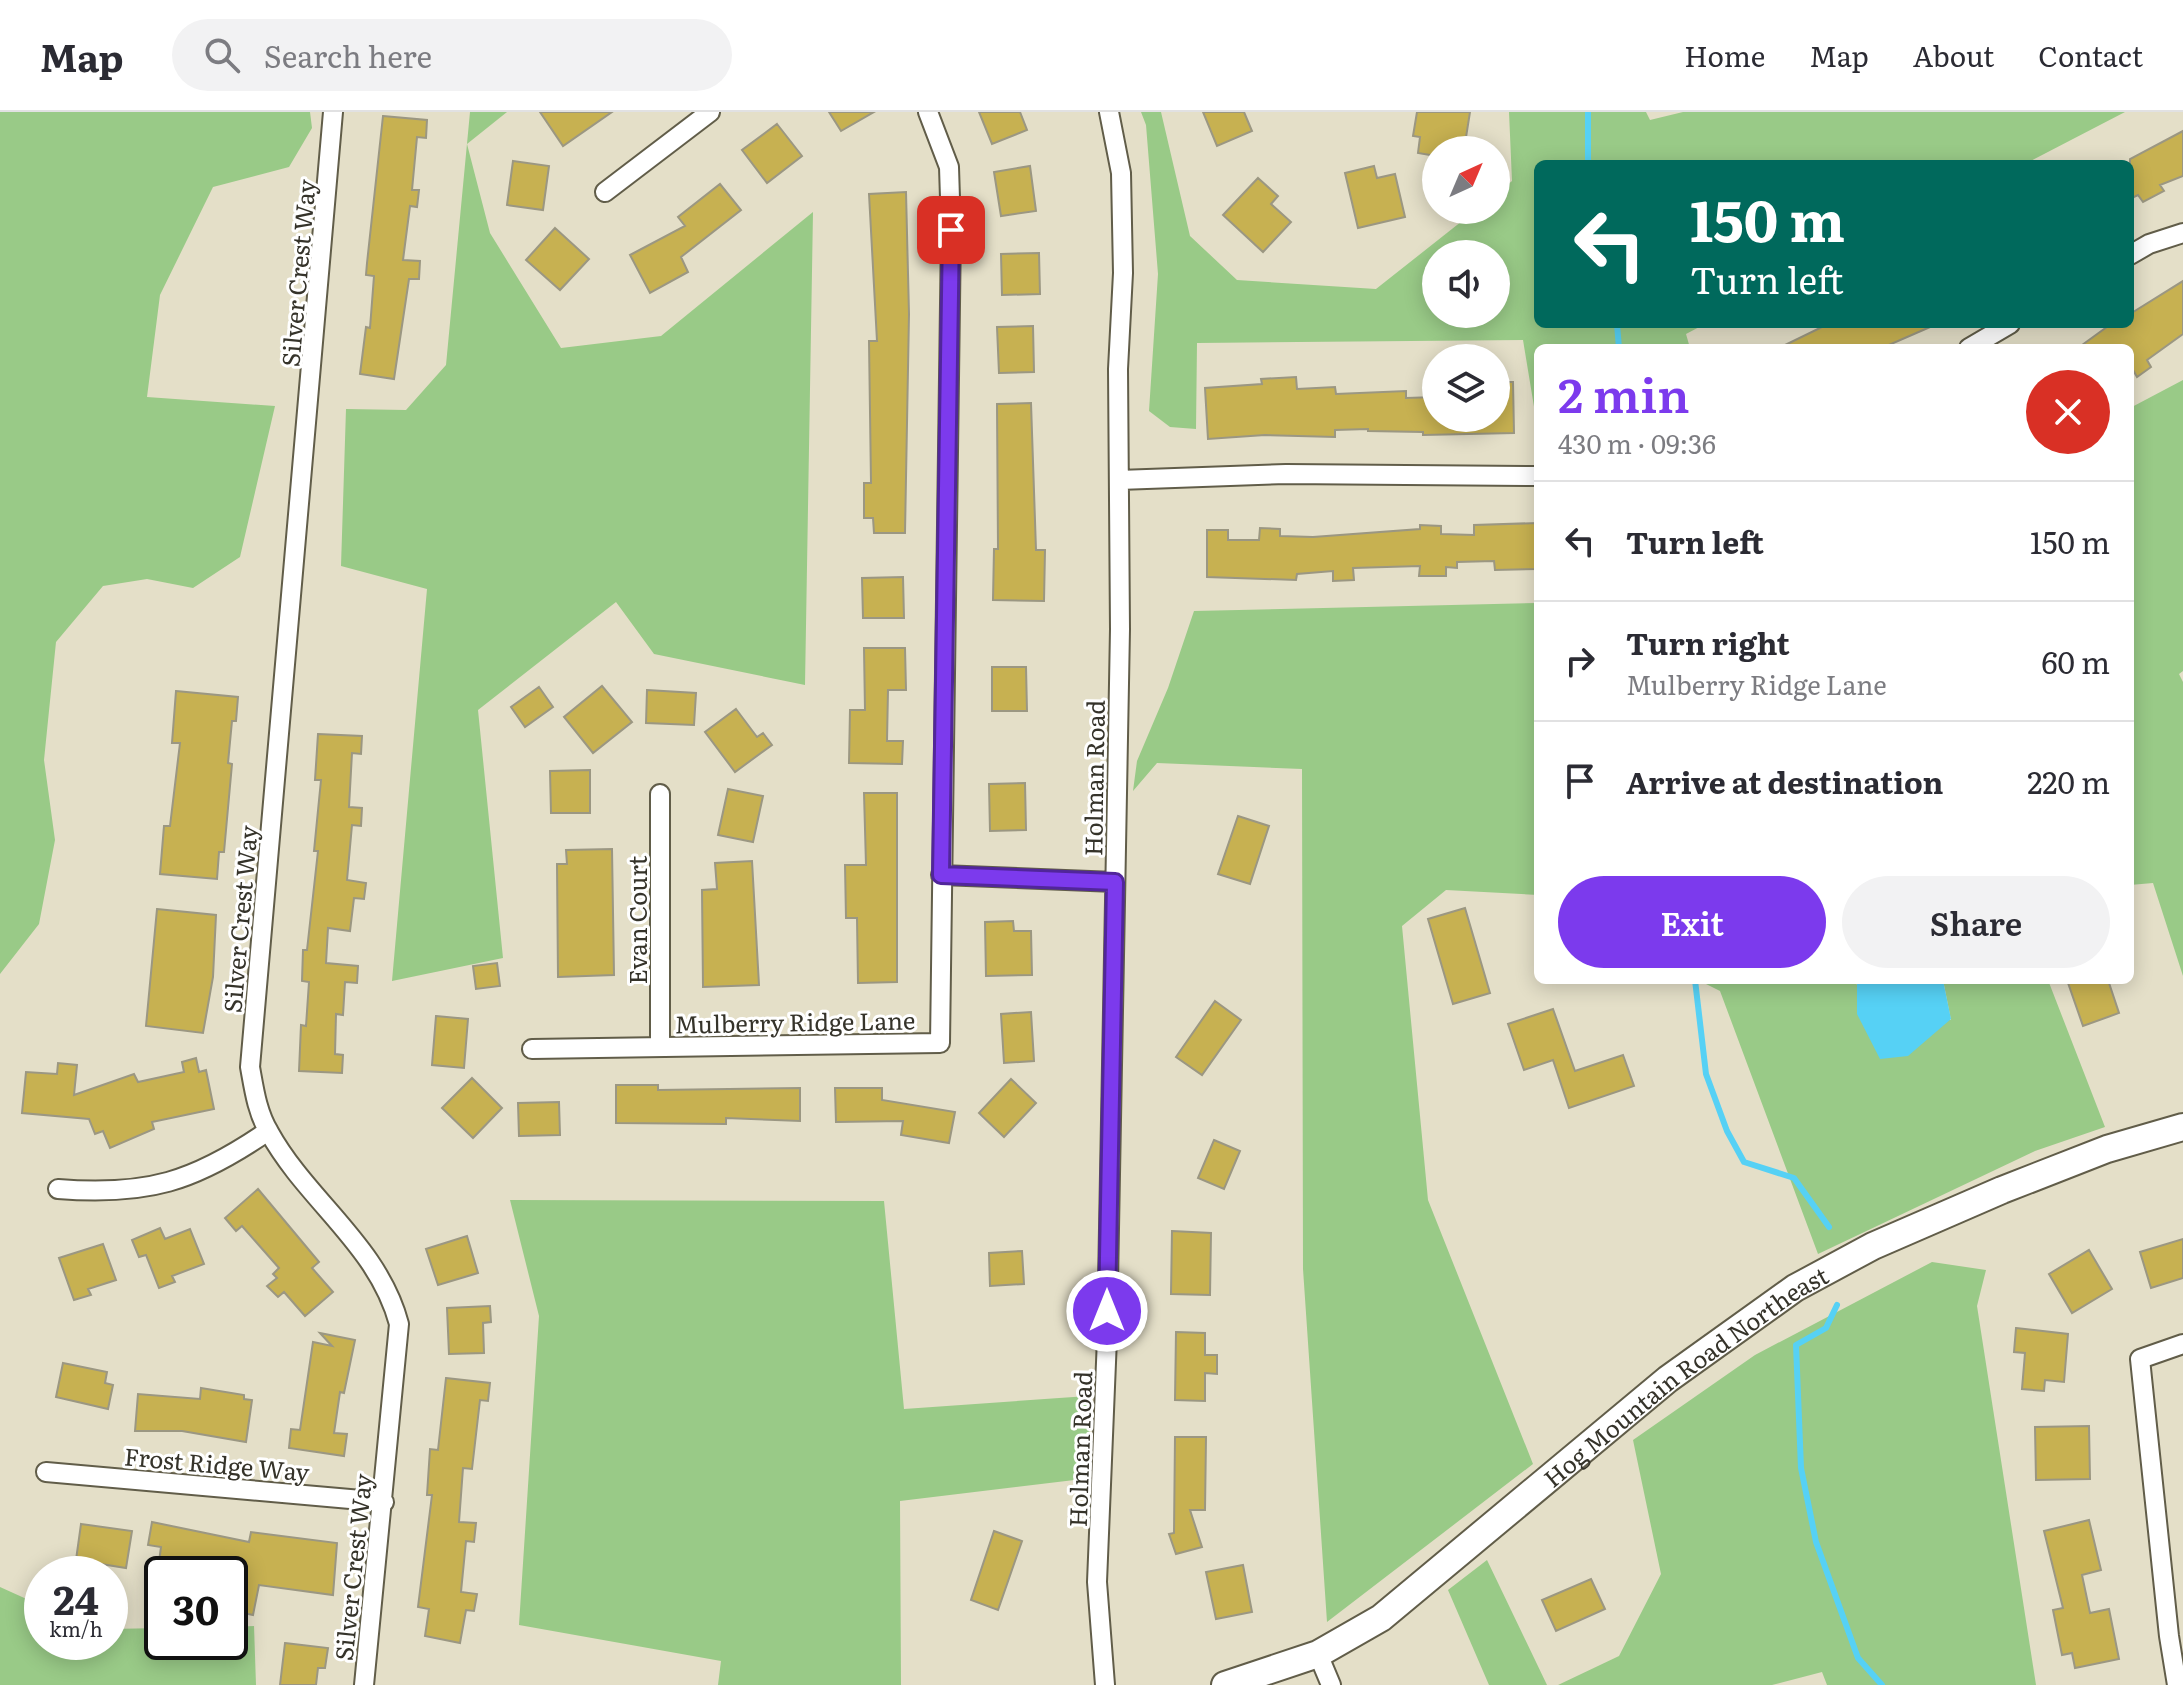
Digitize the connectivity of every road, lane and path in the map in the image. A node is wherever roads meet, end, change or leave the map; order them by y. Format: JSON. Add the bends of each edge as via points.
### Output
{"nodes":[{"id":1,"x":333,"y":112,"type":"edge"},
{"id":2,"x":710,"y":112,"type":"edge"},
{"id":3,"x":928,"y":112,"type":"edge"},
{"id":4,"x":1109,"y":112,"type":"edge"},
{"id":5,"x":605,"y":192,"type":"dead end"},
{"id":6,"x":2183,"y":233,"type":"edge"},
{"id":7,"x":2134,"y":253,"type":"edge"},
{"id":8,"x":2003,"y":328,"type":"edge"},
{"id":9,"x":1976,"y":344,"type":"edge"},
{"id":10,"x":1534,"y":476,"type":"edge"},
{"id":11,"x":1119,"y":480,"type":"junction"},
{"id":12,"x":660,"y":794,"type":"dead end"},
{"id":13,"x":941,"y":875,"type":"junction"},
{"id":14,"x":1115,"y":882,"type":"junction"},
{"id":15,"x":660,"y":1047,"type":"junction"},
{"id":16,"x":532,"y":1049,"type":"dead end"},
{"id":17,"x":2183,"y":1127,"type":"edge"},
{"id":18,"x":268,"y":1131,"type":"junction"},
{"id":19,"x":58,"y":1189,"type":"dead end"},
{"id":20,"x":2183,"y":1344,"type":"edge"},
{"id":21,"x":46,"y":1472,"type":"dead end"},
{"id":22,"x":384,"y":1502,"type":"junction"},
{"id":23,"x":1318,"y":1654,"type":"junction"},
{"id":24,"x":364,"y":1685,"type":"edge"},
{"id":25,"x":1105,"y":1685,"type":"edge"},
{"id":26,"x":1225,"y":1685,"type":"edge"},
{"id":27,"x":1331,"y":1685,"type":"edge"},
{"id":28,"x":2177,"y":1685,"type":"edge"}],
"edges":[{"from":1,"to":18,"type":"street","name":"Silver Crest Way","via":[[250,1067]]},
{"from":2,"to":5,"type":"street"},
{"from":3,"to":13,"type":"street","name":"Mulberry Ridge Lane","via":[[949,167],[951,230]]},
{"from":4,"to":11,"type":"street","name":"Holman Road","via":[[1121,187]]},
{"from":6,"to":7,"type":"street"},
{"from":8,"to":9,"type":"street"},
{"from":10,"to":11,"type":"street","via":[[1286,474]]},
{"from":11,"to":14,"type":"street","name":"Holman Road"},
{"from":12,"to":15,"type":"street","name":"Evan Court"},
{"from":13,"to":14,"type":"street"},
{"from":13,"to":15,"type":"street","name":"Mulberry Ridge Lane","via":[[940,1043]]},
{"from":14,"to":25,"type":"street","name":"Holman Road","via":[[1097,1582]]},
{"from":15,"to":16,"type":"street","name":"Mulberry Ridge Lane"},
{"from":17,"to":23,"type":"street","name":"Hog Mountain Road Northeast","via":[[2107,1149],[2002,1190],[1873,1246],[1795,1288],[1611,1424],[1381,1618]]},
{"from":18,"to":19,"type":"street","via":[[194,1175],[151,1188]]},
{"from":18,"to":22,"type":"street","name":"Silver Crest Way","via":[[372,1262],[391,1295],[399,1324]]},
{"from":20,"to":28,"type":"street","via":[[2140,1359]]},
{"from":21,"to":22,"type":"street","name":"Frost Ridge Way"},
{"from":22,"to":24,"type":"street","name":"Silver Crest Way"},
{"from":23,"to":26,"type":"street","name":"Hog Mountain Road Northeast"},
{"from":23,"to":27,"type":"street"}]}
